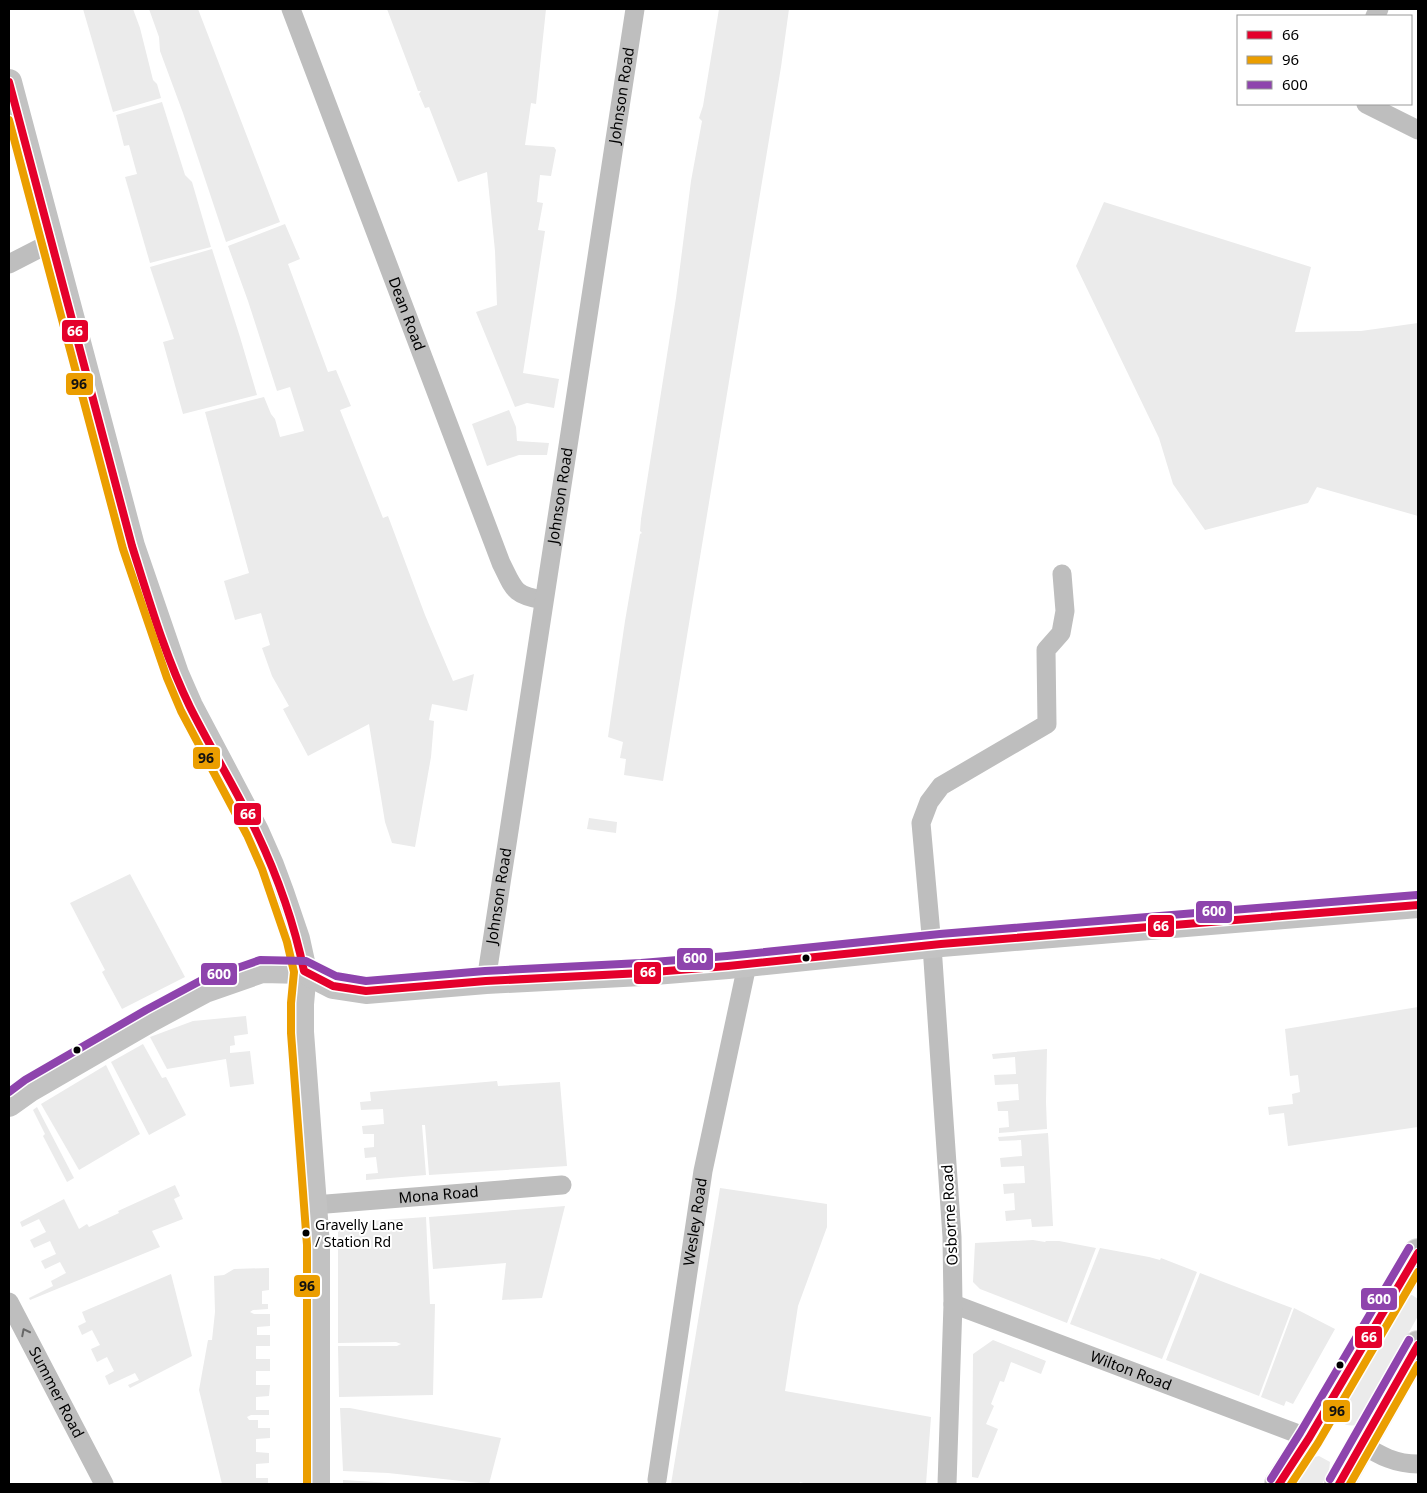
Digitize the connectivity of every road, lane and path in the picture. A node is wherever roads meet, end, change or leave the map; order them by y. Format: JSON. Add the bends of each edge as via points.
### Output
{"nodes":[{"id":1,"x":291,"y":9,"type":"edge"},
{"id":2,"x":636,"y":9,"type":"edge"},
{"id":3,"x":9,"y":82,"type":"edge"},
{"id":4,"x":1368,"y":105,"type":"edge"},
{"id":5,"x":1418,"y":130,"type":"edge"},
{"id":6,"x":50,"y":243,"type":"junction"},
{"id":7,"x":9,"y":264,"type":"edge"},
{"id":8,"x":1062,"y":574,"type":"dead end"},
{"id":9,"x":543,"y":600,"type":"junction"},
{"id":10,"x":1418,"y":905,"type":"edge"},
{"id":11,"x":932,"y":946,"type":"junction"},
{"id":12,"x":747,"y":965,"type":"junction"},
{"id":13,"x":304,"y":971,"type":"junction"},
{"id":14,"x":486,"y":981,"type":"junction"},
{"id":15,"x":9,"y":1104,"type":"edge"},
{"id":16,"x":562,"y":1185,"type":"dead end"},
{"id":17,"x":314,"y":1205,"type":"junction"},
{"id":18,"x":1416,"y":1265,"type":"edge"},
{"id":19,"x":9,"y":1302,"type":"edge"},
{"id":20,"x":953,"y":1304,"type":"junction"},
{"id":21,"x":1418,"y":1345,"type":"edge"},
{"id":22,"x":1308,"y":1438,"type":"junction"},
{"id":23,"x":1362,"y":1444,"type":"junction"},
{"id":24,"x":1418,"y":1464,"type":"edge"},
{"id":25,"x":657,"y":1480,"type":"dead end"},
{"id":26,"x":104,"y":1484,"type":"edge"},
{"id":27,"x":318,"y":1484,"type":"edge"},
{"id":28,"x":947,"y":1484,"type":"edge"},
{"id":29,"x":1279,"y":1484,"type":"edge"},
{"id":30,"x":1339,"y":1484,"type":"edge"}],
"edges":[{"from":1,"to":9,"type":"street","name":"Dean Road","via":[[501,563],[519,594]]},
{"from":2,"to":9,"type":"street","name":"Johnson Road"},
{"from":3,"to":6,"type":"main road"},
{"from":4,"to":5,"type":"street"},
{"from":6,"to":7,"type":"street"},
{"from":6,"to":13,"type":"main road","via":[[132,546],[170,661],[271,865],[297,939]]},
{"from":8,"to":11,"type":"street","name":"Osborne Road","via":[[1065,611],[1061,633],[1046,650],[1047,724],[942,786],[929,802],[921,823]]},
{"from":9,"to":14,"type":"street","name":"Johnson Road"},
{"from":10,"to":11,"type":"main road"},
{"from":11,"to":12,"type":"main road"},
{"from":11,"to":20,"type":"street","name":"Osborne Road","via":[[952,1237]]},
{"from":12,"to":14,"type":"main road"},
{"from":12,"to":25,"type":"street","name":"Wesley Road","via":[[703,1171]]},
{"from":13,"to":14,"type":"main road","via":[[332,986],[366,991]]},
{"from":13,"to":15,"type":"main road","via":[[262,970],[205,990],[119,1036]]},
{"from":13,"to":17,"type":"main road","via":[[301,1032]]},
{"from":16,"to":17,"type":"street","name":"Mona Road"},
{"from":17,"to":27,"type":"main road"},
{"from":18,"to":22,"type":"main road","via":[[1366,1338]]},
{"from":26,"to":19,"type":"street","name":"Summer Road","one_way":true},
{"from":20,"to":22,"type":"street","name":"Wilton Road"},
{"from":20,"to":28,"type":"street","name":"Osborne Road"},
{"from":21,"to":23,"type":"main road"},
{"from":22,"to":29,"type":"main road"},
{"from":23,"to":24,"type":"street","via":[[1382,1457]]},
{"from":23,"to":30,"type":"main road"}]}
